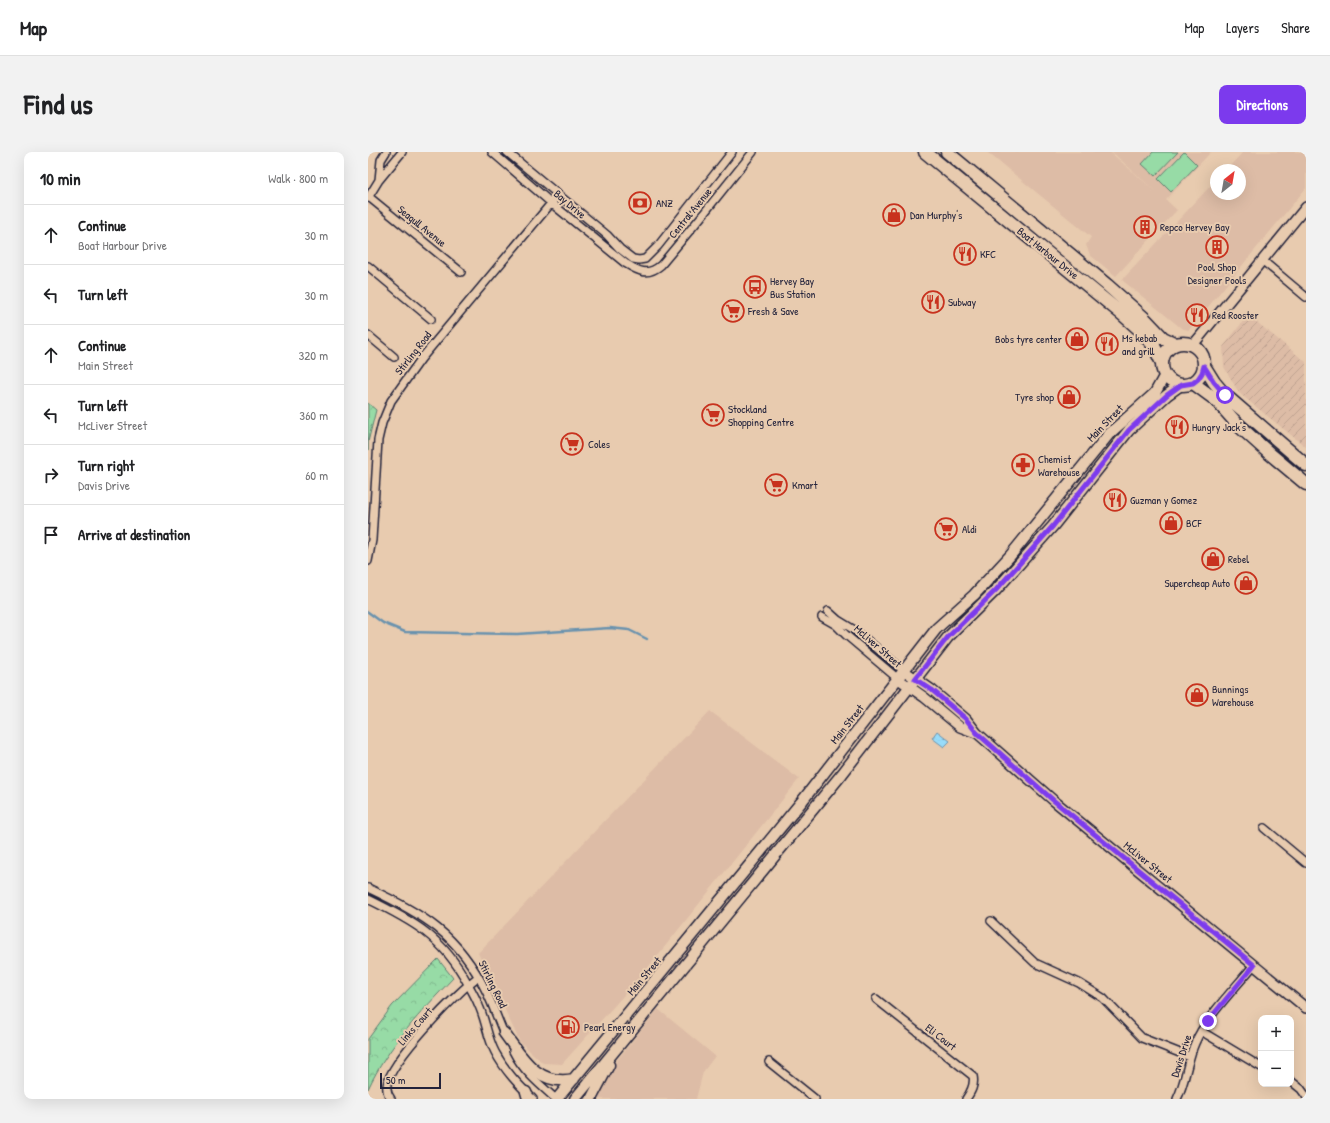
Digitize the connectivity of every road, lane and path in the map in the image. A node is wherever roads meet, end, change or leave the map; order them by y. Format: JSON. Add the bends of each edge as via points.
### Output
{"nodes":[{"id":1,"x":386,"y":152,"type":"edge"},
{"id":2,"x":402,"y":152,"type":"edge"},
{"id":3,"x":492,"y":152,"type":"edge"},
{"id":4,"x":507,"y":152,"type":"edge"},
{"id":5,"x":732,"y":152,"type":"edge"},
{"id":6,"x":753,"y":152,"type":"edge"},
{"id":7,"x":925,"y":152,"type":"edge"},
{"id":8,"x":940,"y":152,"type":"edge"},
{"id":9,"x":947,"y":152,"type":"edge"},
{"id":10,"x":379,"y":180,"type":"junction"},
{"id":11,"x":969,"y":188,"type":"junction"},
{"id":12,"x":558,"y":195,"type":"junction"},
{"id":13,"x":368,"y":197,"type":"edge"},
{"id":14,"x":551,"y":203,"type":"junction"},
{"id":15,"x":1306,"y":207,"type":"edge"},
{"id":16,"x":639,"y":260,"type":"joint"},
{"id":17,"x":1262,"y":260,"type":"junction"},
{"id":18,"x":368,"y":266,"type":"edge"},
{"id":19,"x":637,"y":270,"type":"joint"},
{"id":20,"x":461,"y":272,"type":"dead end"},
{"id":21,"x":1306,"y":297,"type":"edge"},
{"id":22,"x":431,"y":319,"type":"dead end"},
{"id":23,"x":368,"y":335,"type":"edge"},
{"id":24,"x":1176,"y":344,"type":"junction"},
{"id":25,"x":1192,"y":345,"type":"junction"},
{"id":26,"x":394,"y":357,"type":"dead end"},
{"id":27,"x":1162,"y":362,"type":"junction"},
{"id":28,"x":1204,"y":366,"type":"junction"},
{"id":29,"x":1165,"y":374,"type":"junction"},
{"id":30,"x":1187,"y":384,"type":"junction"},
{"id":31,"x":1306,"y":465,"type":"edge"},
{"id":32,"x":1306,"y":484,"type":"edge"},
{"id":33,"x":368,"y":561,"type":"edge"},
{"id":34,"x":828,"y":611,"type":"dead end"},
{"id":35,"x":822,"y":617,"type":"dead end"},
{"id":36,"x":900,"y":674,"type":"junction"},
{"id":37,"x":915,"y":679,"type":"junction"},
{"id":38,"x":909,"y":687,"type":"junction"},
{"id":39,"x":977,"y":733,"type":"junction"},
{"id":40,"x":1264,"y":828,"type":"dead end"},
{"id":41,"x":1306,"y":863,"type":"edge"},
{"id":42,"x":368,"y":888,"type":"edge"},
{"id":43,"x":368,"y":899,"type":"edge"},
{"id":44,"x":991,"y":921,"type":"dead end"},
{"id":45,"x":1254,"y":965,"type":"junction"},
{"id":46,"x":478,"y":977,"type":"junction"},
{"id":47,"x":468,"y":984,"type":"junction"},
{"id":48,"x":876,"y":999,"type":"dead end"},
{"id":49,"x":1306,"y":1008,"type":"edge"},
{"id":50,"x":1201,"y":1031,"type":"junction"},
{"id":51,"x":504,"y":1033,"type":"junction"},
{"id":52,"x":623,"y":1040,"type":"junction"},
{"id":53,"x":1190,"y":1057,"type":"junction"},
{"id":54,"x":769,"y":1062,"type":"dead end"},
{"id":55,"x":1258,"y":1065,"type":"edge"},
{"id":56,"x":574,"y":1079,"type":"junction"},
{"id":57,"x":1294,"y":1083,"type":"edge"},
{"id":58,"x":1306,"y":1096,"type":"edge"},
{"id":59,"x":529,"y":1097,"type":"edge"},
{"id":60,"x":391,"y":1099,"type":"edge"},
{"id":61,"x":556,"y":1099,"type":"edge"},
{"id":62,"x":575,"y":1099,"type":"edge"},
{"id":63,"x":591,"y":1099,"type":"edge"},
{"id":64,"x":814,"y":1099,"type":"edge"},
{"id":65,"x":966,"y":1099,"type":"edge"},
{"id":66,"x":1177,"y":1099,"type":"edge"}],
"edges":[{"from":1,"to":10,"type":"street","via":[[381,160]]},
{"from":2,"to":10,"type":"street"},
{"from":3,"to":14,"type":"street","name":"Bay Drive"},
{"from":4,"to":12,"type":"street","name":"Bay Drive"},
{"from":5,"to":16,"type":"street","name":"Central Avenue","via":[[658,246],[648,257]]},
{"from":6,"to":19,"type":"street","name":"Central Avenue","via":[[661,265],[644,273]]},
{"from":7,"to":11,"type":"main road","name":"Boat Harbour Drive"},
{"from":8,"to":11,"type":"main road","via":[[965,175]]},
{"from":9,"to":24,"type":"main road","name":"Boat Harbour Drive","via":[[1107,285],[1163,338]]},
{"from":10,"to":13,"type":"street"},
{"from":11,"to":27,"type":"main road","name":"Boat Harbour Drive","via":[[1141,331],[1154,346]]},
{"from":12,"to":14,"type":"street","name":"Stirling Road"},
{"from":12,"to":16,"type":"street","name":"Bay Drive","via":[[607,235],[628,256]]},
{"from":13,"to":20,"type":"street","name":"Seagull Avenue"},
{"from":14,"to":19,"type":"street","name":"Bay Drive"},
{"from":14,"to":33,"type":"street","name":"Stirling Road","via":[[421,359],[391,401],[378,440],[372,540]]},
{"from":15,"to":17,"type":"street"},
{"from":17,"to":21,"type":"street"},
{"from":17,"to":25,"type":"street"},
{"from":18,"to":22,"type":"street"},
{"from":23,"to":26,"type":"street"},
{"from":24,"to":25,"type":"main road"},
{"from":24,"to":27,"type":"main road","via":[[1166,351]]},
{"from":25,"to":28,"type":"main road","via":[[1202,354]]},
{"from":27,"to":29,"type":"main road"},
{"from":28,"to":30,"type":"main road","via":[[1198,379]]},
{"from":28,"to":31,"type":"main road","via":[[1225,395]]},
{"from":29,"to":30,"type":"main road","via":[[1175,383]]},
{"from":29,"to":36,"type":"main road","name":"Main Street","via":[[1155,392],[1109,434],[1010,556],[974,595],[937,628]]},
{"from":30,"to":32,"type":"main road","via":[[1216,400],[1239,426]]},
{"from":30,"to":37,"type":"main road","name":"Main Street","via":[[1167,395],[1129,430],[1053,526],[996,590],[948,637]]},
{"from":34,"to":36,"type":"street","name":"McLiver Street","via":[[856,632]]},
{"from":35,"to":36,"type":"street","name":"McLiver Street"},
{"from":36,"to":37,"type":"street","name":"McLiver Street"},
{"from":36,"to":38,"type":"street","name":"McLiver Street"},
{"from":36,"to":56,"type":"main road","name":"Main Street","via":[[803,800]]},
{"from":37,"to":38,"type":"main road","name":"Main Street"},
{"from":37,"to":39,"type":"street","name":"McLiver Street","via":[[966,719]]},
{"from":38,"to":39,"type":"street","name":"McLiver Street","via":[[960,727]]},
{"from":38,"to":52,"type":"main road","name":"Main Street","via":[[842,774]]},
{"from":39,"to":45,"type":"street","name":"McLiver Street","via":[[1053,800]]},
{"from":40,"to":41,"type":"street"},
{"from":42,"to":46,"type":"street","name":"Stirling Road","via":[[432,923],[454,943],[470,962]]},
{"from":43,"to":47,"type":"street","name":"Stirling Road","via":[[401,915],[427,932],[450,955]]},
{"from":44,"to":53,"type":"street","via":[[1034,963],[1079,983],[1103,998],[1142,1038]]},
{"from":45,"to":49,"type":"street","name":"McLiver Street"},
{"from":45,"to":50,"type":"street","name":"Davis Drive"},
{"from":46,"to":47,"type":"street","name":"Links Court"},
{"from":46,"to":51,"type":"street","name":"Stirling Road"},
{"from":47,"to":59,"type":"street","name":"Stirling Road","via":[[480,1006],[495,1052],[511,1078]]},
{"from":47,"to":60,"type":"street","name":"Links Court","via":[[407,1050],[387,1085]]},
{"from":48,"to":65,"type":"street","name":"Eli Court","via":[[972,1076],[974,1082]]},
{"from":50,"to":53,"type":"street","name":"Davis Drive"},
{"from":50,"to":55,"type":"street"},
{"from":51,"to":56,"type":"main road","via":[[525,1061],[540,1075],[560,1082]]},
{"from":51,"to":61,"type":"street","name":"Stirling Road","via":[[528,1073]]},
{"from":52,"to":62,"type":"main road","name":"Main Street"},
{"from":52,"to":63,"type":"main road"},
{"from":53,"to":66,"type":"street","name":"Davis Drive","via":[[1182,1090]]},
{"from":54,"to":64,"type":"street"},
{"from":56,"to":61,"type":"main road","name":"Main Street"},
{"from":57,"to":58,"type":"street"}]}
